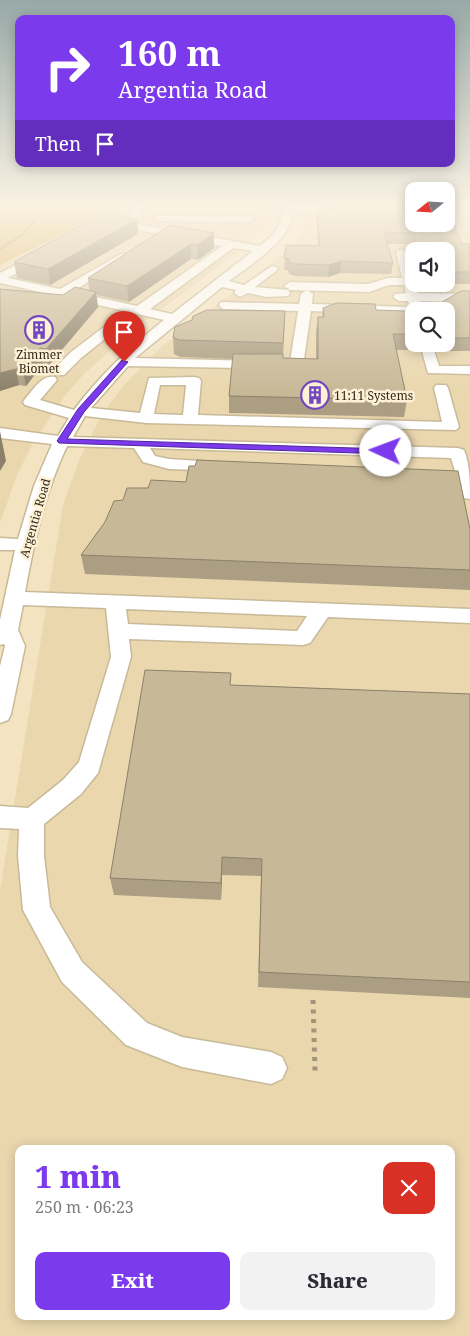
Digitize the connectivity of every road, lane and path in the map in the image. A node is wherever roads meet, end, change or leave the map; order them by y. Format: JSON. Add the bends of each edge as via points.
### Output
{"nodes":[{"id":1,"x":22,"y":268,"type":"edge"},
{"id":2,"x":102,"y":268,"type":"edge"},
{"id":3,"x":196,"y":268,"type":"edge"},
{"id":4,"x":239,"y":268,"type":"edge"},
{"id":5,"x":259,"y":279,"type":"junction"},
{"id":6,"x":1,"y":281,"type":"edge"},
{"id":7,"x":220,"y":283,"type":"junction"},
{"id":8,"x":405,"y":286,"type":"edge"},
{"id":9,"x":470,"y":286,"type":"edge"},
{"id":10,"x":455,"y":287,"type":"edge"},
{"id":11,"x":405,"y":289,"type":"edge"},
{"id":12,"x":435,"y":292,"type":"edge"},
{"id":13,"x":59,"y":294,"type":"junction"},
{"id":14,"x":470,"y":298,"type":"edge"},
{"id":15,"x":305,"y":305,"type":"junction"},
{"id":16,"x":405,"y":310,"type":"edge"},
{"id":17,"x":134,"y":312,"type":"junction"},
{"id":18,"x":171,"y":321,"type":"junction"},
{"id":19,"x":428,"y":352,"type":"edge"},
{"id":20,"x":124,"y":362,"type":"junction"},
{"id":21,"x":470,"y":370,"type":"edge"},
{"id":22,"x":441,"y":388,"type":"dead end"},
{"id":23,"x":79,"y":414,"type":"junction"},
{"id":24,"x":146,"y":418,"type":"junction"},
{"id":25,"x":190,"y":419,"type":"junction"},
{"id":26,"x":0,"y":433,"type":"edge"},
{"id":27,"x":62,"y":441,"type":"junction"},
{"id":28,"x":139,"y":443,"type":"junction"},
{"id":29,"x":237,"y":466,"type":"edge"},
{"id":30,"x":470,"y":494,"type":"edge"},
{"id":31,"x":0,"y":544,"type":"edge"},
{"id":32,"x":26,"y":545,"type":"junction"},
{"id":33,"x":14,"y":598,"type":"junction"},
{"id":34,"x":115,"y":601,"type":"junction"},
{"id":35,"x":323,"y":609,"type":"junction"},
{"id":36,"x":470,"y":616,"type":"edge"},
{"id":37,"x":118,"y":631,"type":"junction"},
{"id":38,"x":4,"y":634,"type":"edge"},
{"id":39,"x":0,"y":714,"type":"edge"},
{"id":40,"x":0,"y":817,"type":"edge"},
{"id":41,"x":32,"y":819,"type":"junction"},
{"id":42,"x":313,"y":1000,"type":"dead end"},
{"id":43,"x":271,"y":1068,"type":"dead end"},
{"id":44,"x":315,"y":1071,"type":"dead end"}],
"edges":[{"from":1,"to":6,"type":"street"},
{"from":2,"to":13,"type":"street"},
{"from":3,"to":17,"type":"street"},
{"from":4,"to":7,"type":"street","name":"Argentia Road"},
{"from":5,"to":7,"type":"street"},
{"from":5,"to":8,"type":"street","via":[[281,286],[369,288],[388,281]]},
{"from":5,"to":15,"type":"street","via":[[266,292]]},
{"from":5,"to":15,"type":"street","via":[[212,314]]},
{"from":6,"to":13,"type":"street"},
{"from":6,"to":17,"type":"street"},
{"from":7,"to":18,"type":"street","name":"Argentia Road"},
{"from":9,"to":10,"type":"street"},
{"from":11,"to":15,"type":"street"},
{"from":12,"to":14,"type":"street"},
{"from":13,"to":17,"type":"street"},
{"from":15,"to":16,"type":"street"},
{"from":15,"to":20,"type":"street","via":[[296,366]]},
{"from":17,"to":18,"type":"street"},
{"from":17,"to":23,"type":"street","via":[[76,355],[30,402]]},
{"from":18,"to":20,"type":"street","name":"Argentia Road","via":[[137,347]]},
{"from":19,"to":21,"type":"street","via":[[433,370]]},
{"from":20,"to":23,"type":"street","name":"Argentia Road"},
{"from":22,"to":25,"type":"street","via":[[451,427]]},
{"from":23,"to":24,"type":"street"},
{"from":23,"to":27,"type":"street","name":"Argentia Road"},
{"from":24,"to":25,"type":"street"},
{"from":24,"to":25,"type":"street","via":[[154,382],[194,381]]},
{"from":26,"to":27,"type":"street"},
{"from":27,"to":28,"type":"street"},
{"from":27,"to":32,"type":"street","name":"Argentia Road","via":[[36,505]]},
{"from":28,"to":29,"type":"street","via":[[149,459],[169,464]]},
{"from":28,"to":30,"type":"street","via":[[314,456],[458,453]]},
{"from":31,"to":32,"type":"street"},
{"from":32,"to":33,"type":"street","name":"Argentia Road"},
{"from":33,"to":34,"type":"street"},
{"from":33,"to":38,"type":"street","name":"Argentia Road"},
{"from":34,"to":35,"type":"street"},
{"from":34,"to":37,"type":"street"},
{"from":35,"to":36,"type":"street"},
{"from":35,"to":37,"type":"street","via":[[303,638]]},
{"from":37,"to":41,"type":"street","via":[[121,657],[90,766],[72,788]]},
{"from":38,"to":39,"type":"street","name":"Argentia Road","via":[[14,646]]},
{"from":40,"to":41,"type":"street"},
{"from":41,"to":43,"type":"street","via":[[31,856],[37,910],[72,972],[137,1034],[182,1052]]},
{"from":42,"to":44,"type":"path"}]}
